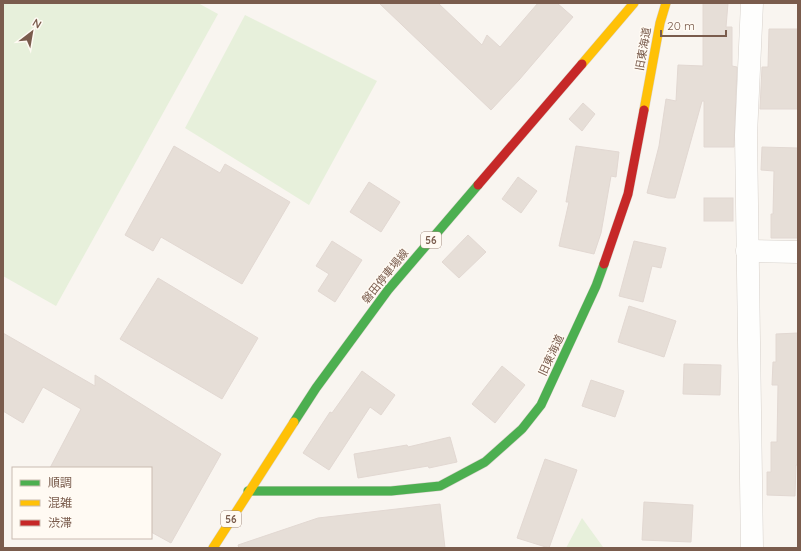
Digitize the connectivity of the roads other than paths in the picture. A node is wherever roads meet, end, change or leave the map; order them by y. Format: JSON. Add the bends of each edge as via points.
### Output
{"nodes":[{"id":1,"x":634,"y":3,"type":"edge"},
{"id":2,"x":666,"y":3,"type":"edge"},
{"id":3,"x":752,"y":3,"type":"edge"},
{"id":4,"x":747,"y":251,"type":"junction"},
{"id":5,"x":798,"y":252,"type":"edge"},
{"id":6,"x":248,"y":491,"type":"junction"},
{"id":7,"x":214,"y":548,"type":"edge"},
{"id":8,"x":752,"y":548,"type":"edge"}],
"edges":[{"from":1,"to":6,"type":"street","name":"磐田停車場線","number":"56","via":[[388,290],[316,388]]},
{"from":2,"to":6,"type":"street","name":"旧東海道","via":[[660,22],[628,194],[596,286],[541,405],[522,429],[486,462],[440,486],[391,491]]},
{"from":3,"to":4,"type":"street","via":[[746,134]]},
{"from":4,"to":5,"type":"street"},
{"from":4,"to":8,"type":"street"},
{"from":6,"to":7,"type":"street","name":"磐田停車場線","number":"56"}]}
